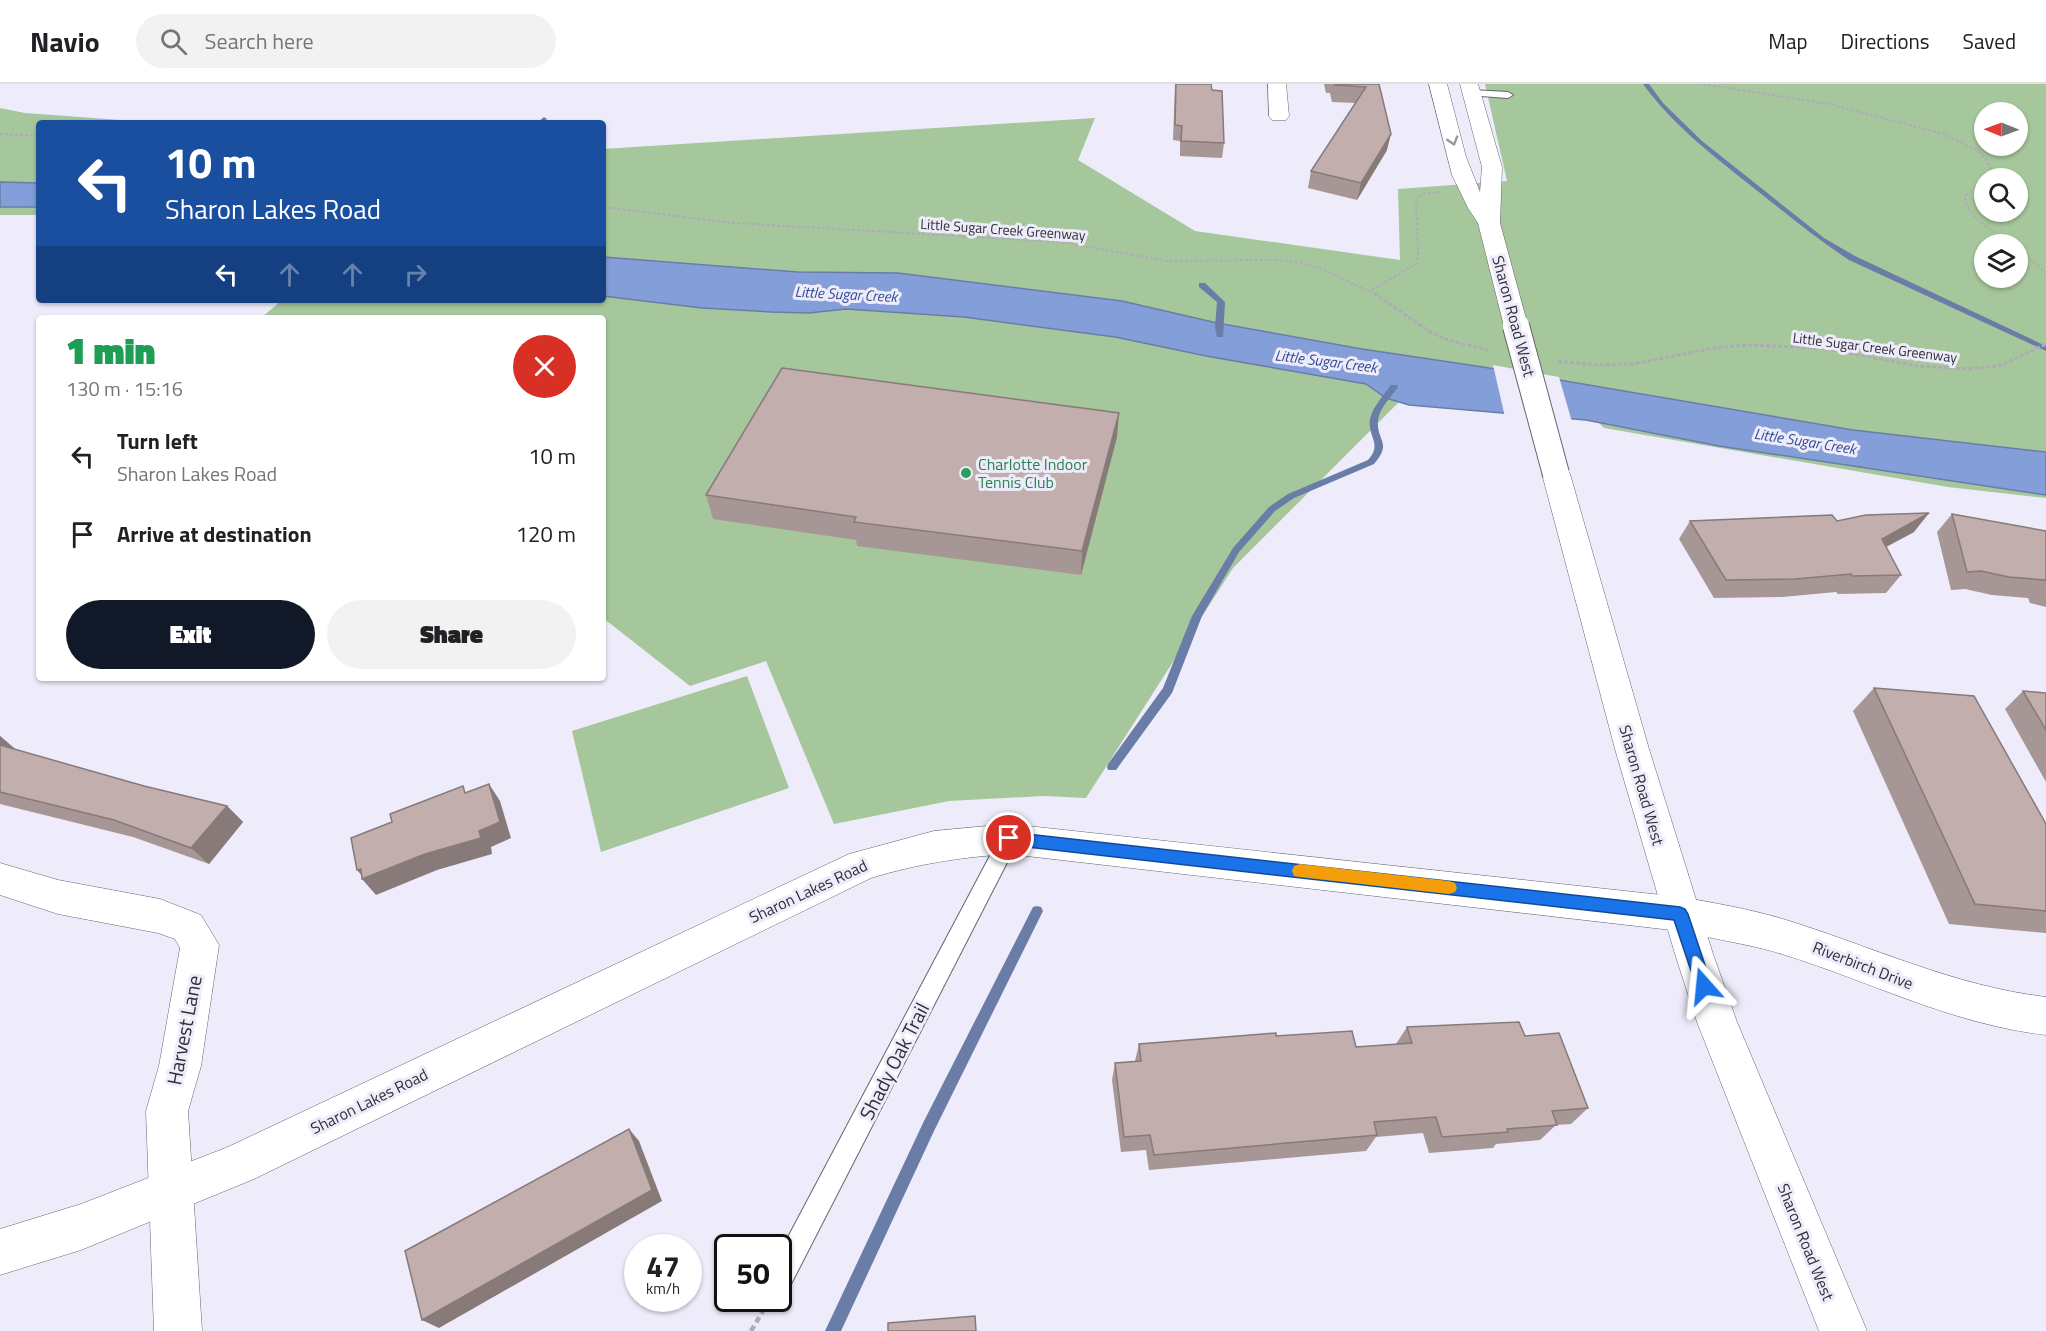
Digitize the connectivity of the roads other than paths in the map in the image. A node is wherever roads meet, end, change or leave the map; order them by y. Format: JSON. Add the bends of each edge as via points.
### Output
{"nodes":[{"id":1,"x":1277,"y":84,"type":"edge"},
{"id":2,"x":1438,"y":84,"type":"edge"},
{"id":3,"x":1470,"y":88,"type":"edge"},
{"id":4,"x":1508,"y":95,"type":"dead end"},
{"id":5,"x":1279,"y":117,"type":"dead end"},
{"id":6,"x":1489,"y":223,"type":"junction"},
{"id":7,"x":1009,"y":838,"type":"junction"},
{"id":8,"x":0,"y":879,"type":"edge"},
{"id":9,"x":1680,"y":914,"type":"junction"},
{"id":10,"x":2046,"y":1016,"type":"edge"},
{"id":11,"x":172,"y":1192,"type":"junction"},
{"id":12,"x":0,"y":1252,"type":"edge"},
{"id":13,"x":792,"y":1256,"type":"edge"},
{"id":14,"x":178,"y":1331,"type":"edge"},
{"id":15,"x":1843,"y":1331,"type":"edge"}],
"edges":[{"from":1,"to":5,"type":"main road"},
{"from":2,"to":6,"type":"main road","name":"Sharon Road West","one_way":true,"via":[[1462,172],[1476,207]]},
{"from":3,"to":4,"type":"lane"},
{"from":3,"to":6,"type":"main road","name":"Sharon Road West","via":[[1492,167]]},
{"from":6,"to":9,"type":"main road","name":"Sharon Road West","bridge":true,"via":[[1621,713]]},
{"from":7,"to":9,"type":"main road","name":"Sharon Lakes Road"},
{"from":7,"to":11,"type":"main road","name":"Sharon Lakes Road","via":[[912,849],[862,865],[239,1164]]},
{"from":7,"to":13,"type":"lane","name":"Shady Oak Trail"},
{"from":8,"to":11,"type":"main road","name":"Harvest Lane","via":[[58,897],[160,916],[188,927],[200,945],[180,1066],[167,1111]]},
{"from":9,"to":10,"type":"main road","name":"Riverbirch Drive","via":[[1793,940],[1931,991],[2011,1014]]},
{"from":9,"to":15,"type":"main road","name":"Sharon Road West","via":[[1717,1022]]},
{"from":11,"to":12,"type":"main road","name":"Sharon Lakes Road","via":[[81,1227]]},
{"from":11,"to":14,"type":"main road","name":"Harvest Lane"}]}
